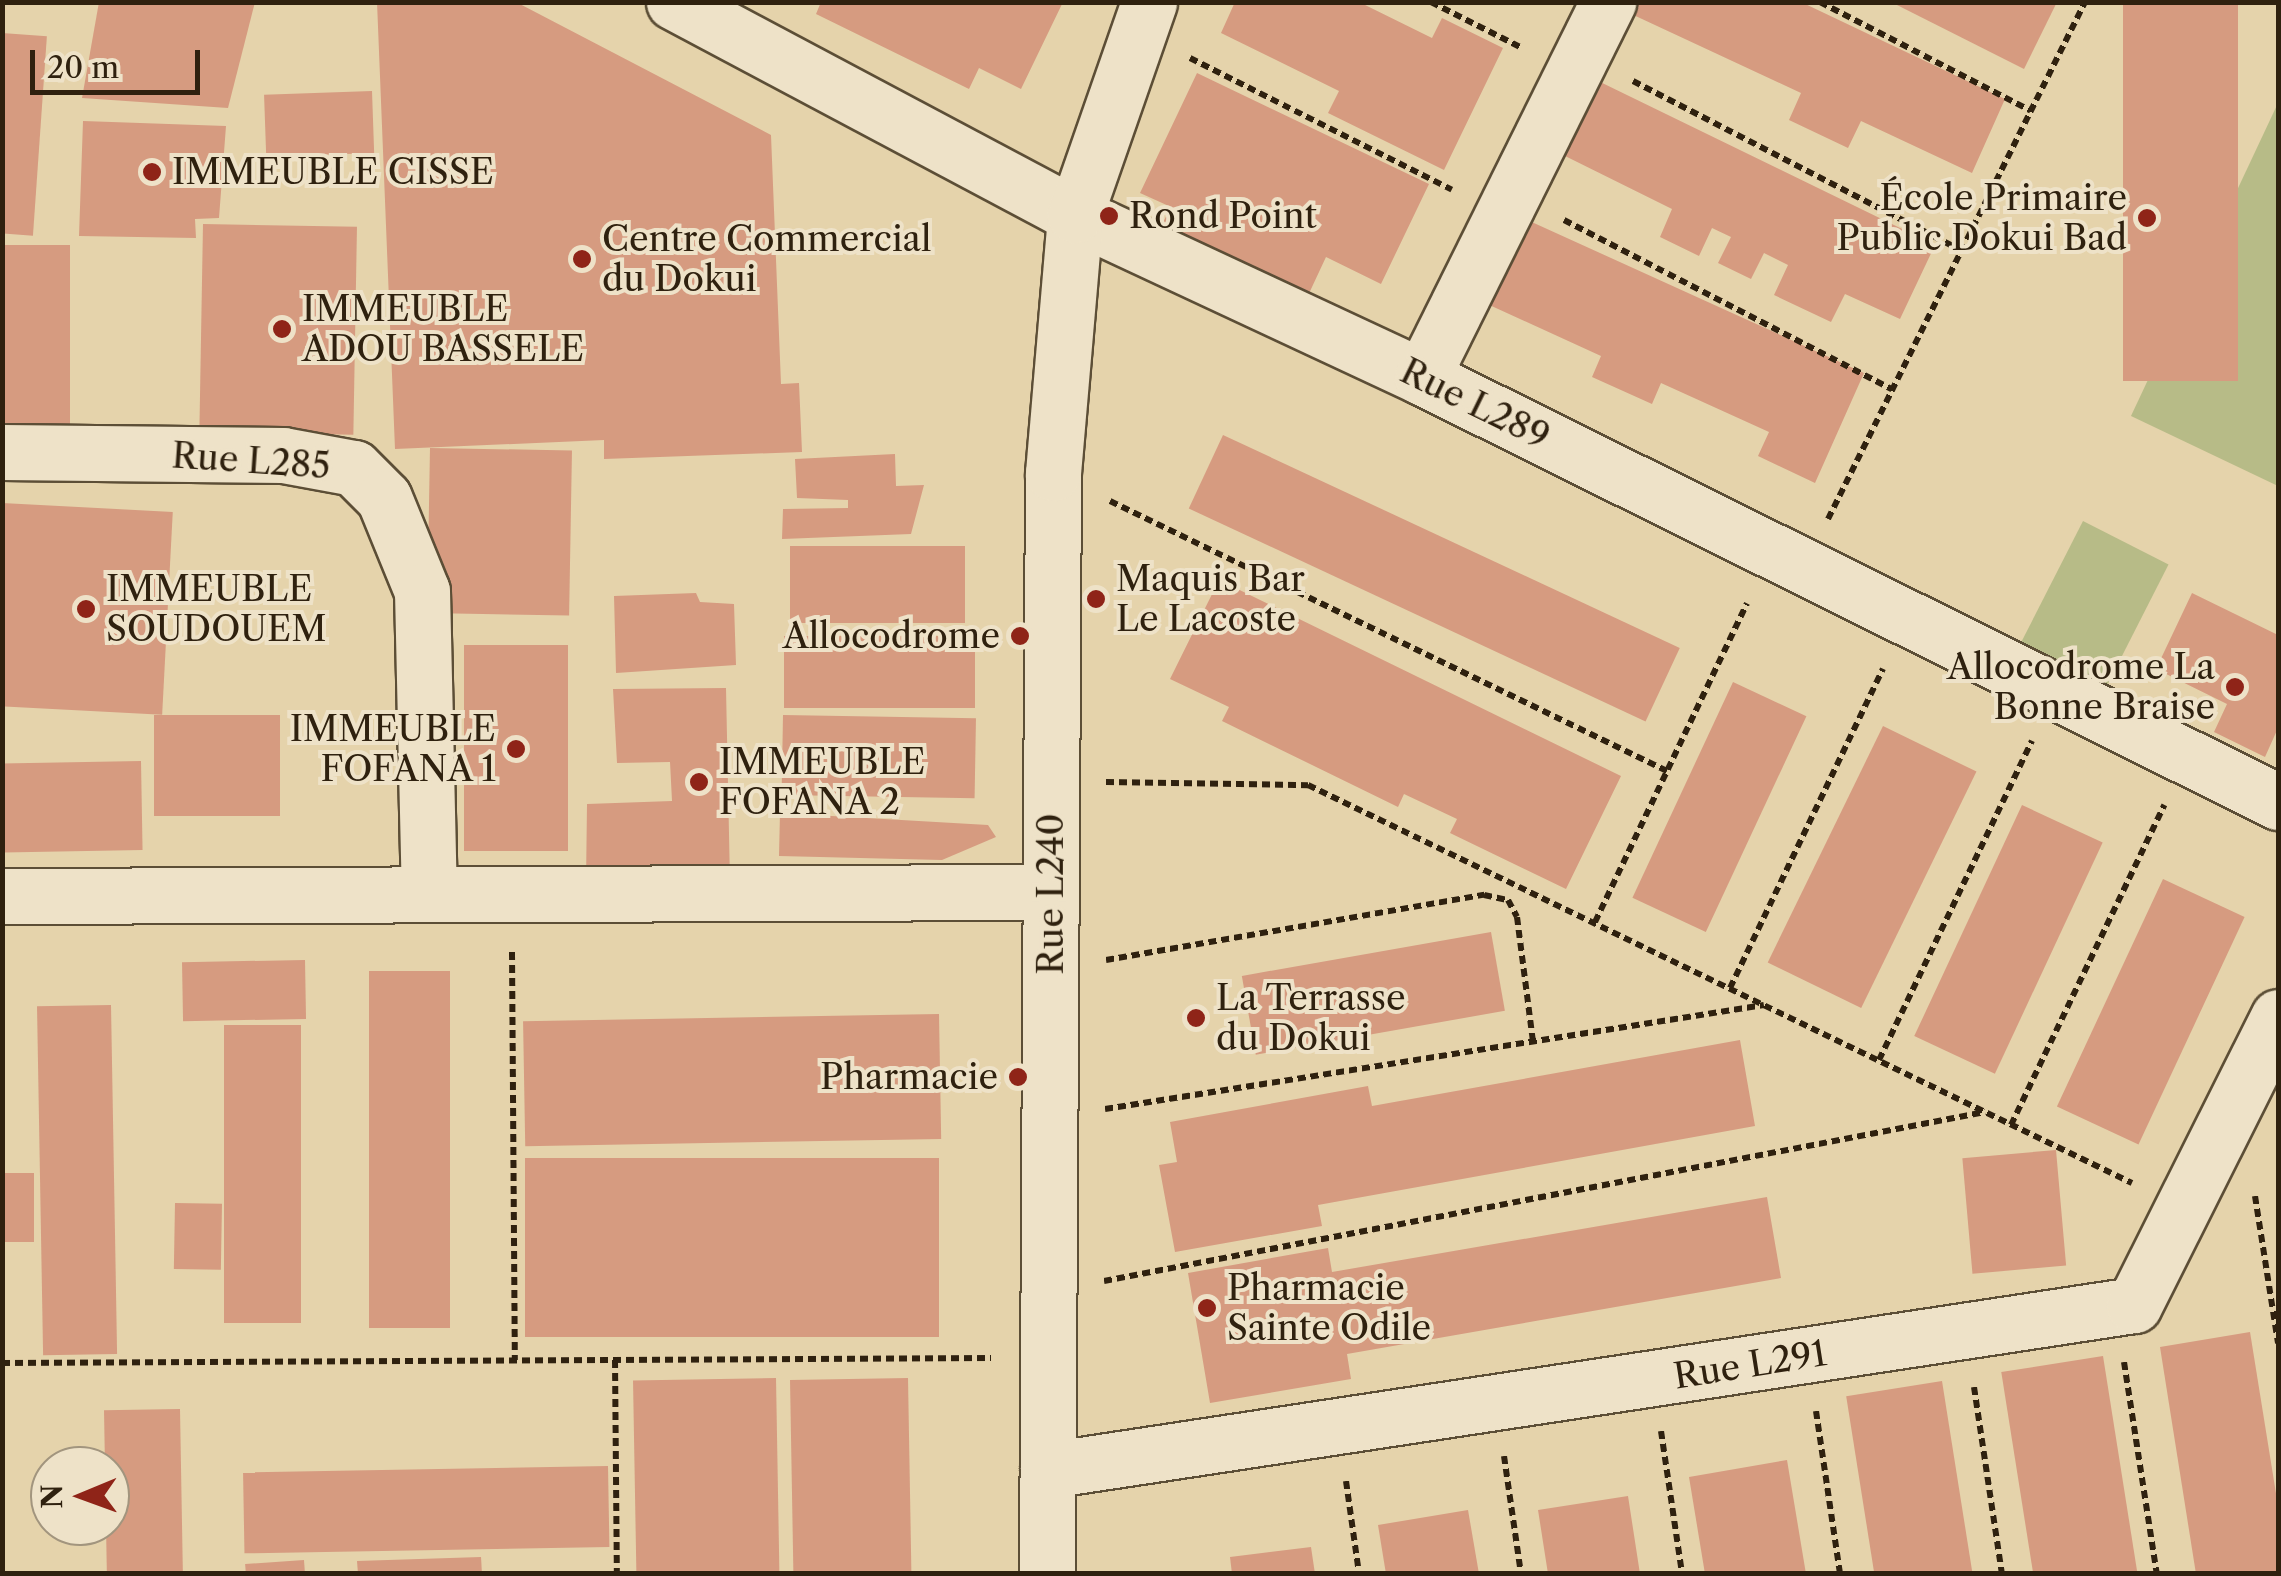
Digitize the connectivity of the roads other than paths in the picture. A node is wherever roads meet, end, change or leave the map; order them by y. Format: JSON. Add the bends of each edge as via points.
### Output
{"nodes":[{"id":1,"x":674,"y":2,"type":"edge"},
{"id":2,"x":1608,"y":2,"type":"edge"},
{"id":3,"x":1142,"y":17,"type":"edge"},
{"id":4,"x":1075,"y":215,"type":"junction"},
{"id":5,"x":1422,"y":377,"type":"junction"},
{"id":6,"x":2,"y":452,"type":"edge"},
{"id":7,"x":2278,"y":802,"type":"edge"},
{"id":8,"x":1051,"y":892,"type":"junction"},
{"id":9,"x":429,"y":893,"type":"junction"},
{"id":10,"x":2,"y":896,"type":"edge"},
{"id":11,"x":2278,"y":1018,"type":"edge"},
{"id":12,"x":1048,"y":1470,"type":"junction"},
{"id":13,"x":1047,"y":1574,"type":"edge"}],
"edges":[{"from":1,"to":4,"type":"street","name":"Rue L289"},
{"from":2,"to":5,"type":"street"},
{"from":3,"to":4,"type":"street","name":"Rue L240"},
{"from":4,"to":5,"type":"street","name":"Rue L289"},
{"from":4,"to":8,"type":"street","name":"Rue L240","via":[[1053,473]]},
{"from":5,"to":7,"type":"street","name":"Rue L289"},
{"from":6,"to":9,"type":"street","name":"Rue L285","via":[[283,456],[354,468],[384,498],[422,591]]},
{"from":8,"to":9,"type":"street"},
{"from":8,"to":12,"type":"street","name":"Rue L240"},
{"from":9,"to":10,"type":"street"},
{"from":11,"to":12,"type":"street","name":"Rue L291","via":[[2134,1306]]},
{"from":12,"to":13,"type":"street","name":"Rue L240"}]}
